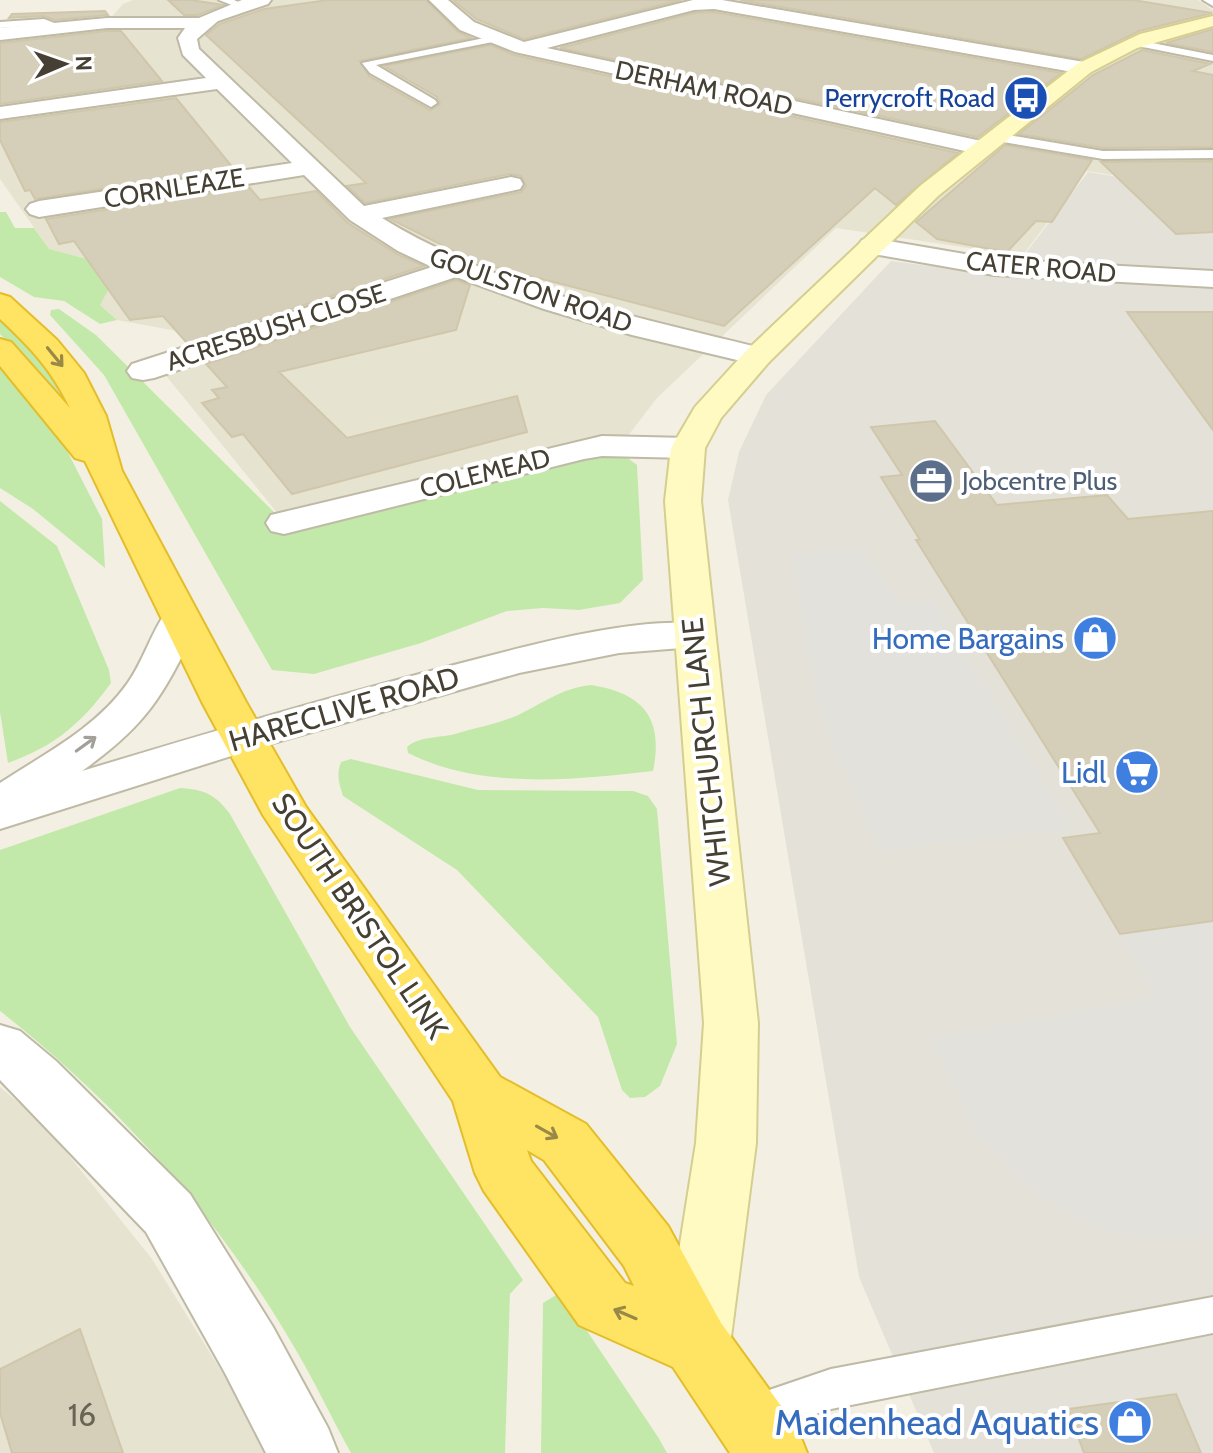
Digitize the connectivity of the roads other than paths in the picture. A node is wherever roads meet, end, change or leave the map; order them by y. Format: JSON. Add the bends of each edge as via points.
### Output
{"nodes":[{"id":1,"x":438,"y":0,"type":"edge"},
{"id":2,"x":815,"y":0,"type":"edge"},
{"id":3,"x":243,"y":2,"type":"edge"},
{"id":4,"x":781,"y":14,"type":"junction"},
{"id":5,"x":1213,"y":21,"type":"edge"},
{"id":6,"x":199,"y":23,"type":"junction"},
{"id":7,"x":0,"y":25,"type":"edge"},
{"id":8,"x":60,"y":27,"type":"junction"},
{"id":9,"x":0,"y":34,"type":"edge"},
{"id":10,"x":499,"y":38,"type":"junction"},
{"id":11,"x":1132,"y":42,"type":"junction"},
{"id":12,"x":522,"y":48,"type":"junction"},
{"id":13,"x":1213,"y":58,"type":"edge"},
{"id":14,"x":1084,"y":68,"type":"junction"},
{"id":15,"x":222,"y":82,"type":"junction"},
{"id":16,"x":431,"y":103,"type":"dead end"},
{"id":17,"x":0,"y":113,"type":"edge"},
{"id":18,"x":990,"y":143,"type":"junction"},
{"id":19,"x":1213,"y":154,"type":"edge"},
{"id":20,"x":309,"y":167,"type":"junction"},
{"id":21,"x":511,"y":184,"type":"dead end"},
{"id":22,"x":39,"y":209,"type":"dead end"},
{"id":23,"x":359,"y":215,"type":"junction"},
{"id":24,"x":871,"y":246,"type":"junction"},
{"id":25,"x":456,"y":268,"type":"junction"},
{"id":26,"x":1213,"y":279,"type":"edge"},
{"id":27,"x":0,"y":303,"type":"edge"},
{"id":28,"x":0,"y":348,"type":"edge"},
{"id":29,"x":758,"y":356,"type":"junction"},
{"id":30,"x":143,"y":371,"type":"dead end"},
{"id":31,"x":688,"y":448,"type":"junction"},
{"id":32,"x":105,"y":471,"type":"junction"},
{"id":33,"x":284,"y":523,"type":"dead end"},
{"id":34,"x":180,"y":621,"type":"junction"},
{"id":35,"x":694,"y":635,"type":"junction"},
{"id":36,"x":243,"y":736,"type":"junction"},
{"id":37,"x":0,"y":806,"type":"edge"},
{"id":38,"x":0,"y":813,"type":"edge"},
{"id":39,"x":0,"y":1047,"type":"edge"},
{"id":40,"x":1213,"y":1315,"type":"edge"},
{"id":41,"x":697,"y":1345,"type":"junction"},
{"id":42,"x":760,"y":1435,"type":"edge"},
{"id":43,"x":303,"y":1453,"type":"edge"}],
"edges":[{"from":1,"to":10,"type":"street","name":"DERHAM ROAD","via":[[467,26]]},
{"from":2,"to":4,"type":"street"},
{"from":3,"to":6,"type":"street"},
{"from":4,"to":12,"type":"street","via":[[694,5]]},
{"from":4,"to":14,"type":"street"},
{"from":5,"to":11,"type":"street","name":"WHITCHURCH LANE"},
{"from":6,"to":8,"type":"street"},
{"from":6,"to":15,"type":"street","name":"GOULSTON ROAD","via":[[187,38],[190,51]]},
{"from":7,"to":8,"type":"lane","via":[[44,22]]},
{"from":8,"to":9,"type":"street"},
{"from":10,"to":12,"type":"street","name":"DERHAM ROAD"},
{"from":10,"to":16,"type":"lane","via":[[368,63]]},
{"from":11,"to":13,"type":"lane"},
{"from":11,"to":14,"type":"street","name":"WHITCHURCH LANE"},
{"from":12,"to":18,"type":"street","name":"DERHAM ROAD"},
{"from":14,"to":18,"type":"street","name":"WHITCHURCH LANE"},
{"from":15,"to":17,"type":"street"},
{"from":15,"to":20,"type":"street","name":"GOULSTON ROAD"},
{"from":18,"to":19,"type":"lane","via":[[1103,155]]},
{"from":18,"to":24,"type":"street","name":"WHITCHURCH LANE"},
{"from":20,"to":22,"type":"street","name":"CORNLEAZE"},
{"from":20,"to":23,"type":"street","name":"GOULSTON ROAD"},
{"from":21,"to":23,"type":"street"},
{"from":23,"to":25,"type":"street","name":"GOULSTON ROAD"},
{"from":24,"to":26,"type":"street","name":"CATER ROAD","via":[[994,267]]},
{"from":24,"to":29,"type":"street","name":"WHITCHURCH LANE"},
{"from":25,"to":29,"type":"street","name":"GOULSTON ROAD","via":[[642,329]]},
{"from":25,"to":30,"type":"street","name":"ACRESBUSH CLOSE"},
{"from":27,"to":32,"type":"highway","one_way":true,"via":[[68,373],[90,416]]},
{"from":28,"to":32,"type":"highway"},
{"from":29,"to":31,"type":"street","name":"WHITCHURCH LANE","via":[[707,414]]},
{"from":31,"to":33,"type":"street","name":"COLEMEAD","via":[[584,449]]},
{"from":31,"to":35,"type":"street","name":"WHITCHURCH LANE","via":[[683,501]]},
{"from":32,"to":34,"type":"highway","name":"SOUTH BRISTOL LINK"},
{"from":34,"to":36,"type":"highway","name":"SOUTH BRISTOL LINK"},
{"from":37,"to":34,"type":"street","one_way":true,"via":[[127,711],[146,688]]},
{"from":35,"to":36,"type":"street","name":"HARECLIVE ROAD","via":[[615,640],[557,651]]},
{"from":35,"to":41,"type":"street","name":"WHITCHURCH LANE","via":[[731,1023],[726,1143]]},
{"from":36,"to":38,"type":"street","name":"HARECLIVE ROAD"},
{"from":36,"to":41,"type":"highway","name":"SOUTH BRISTOL LINK","via":[[287,815],[480,1094],[505,1173],[602,1304]]},
{"from":39,"to":43,"type":"street","via":[[168,1213]]},
{"from":40,"to":42,"type":"lane","via":[[831,1389]]},
{"from":41,"to":42,"type":"highway"}]}
